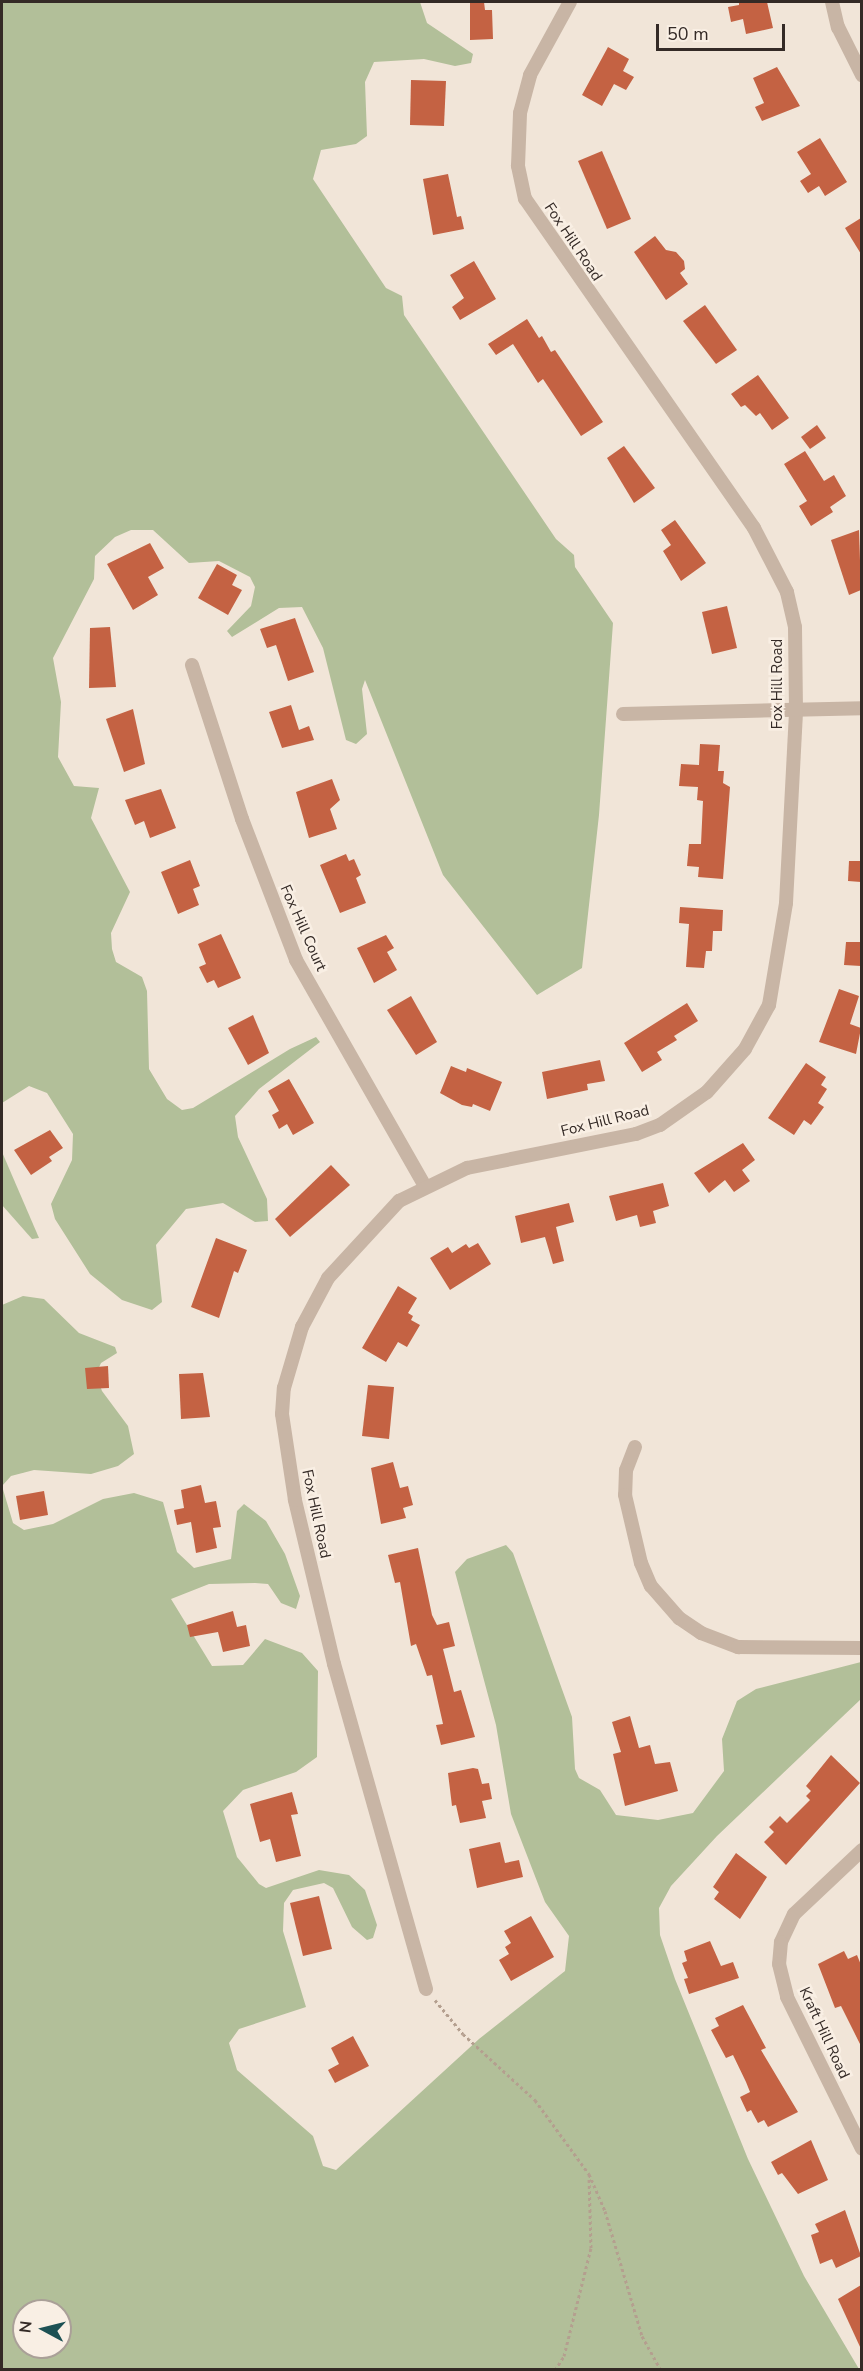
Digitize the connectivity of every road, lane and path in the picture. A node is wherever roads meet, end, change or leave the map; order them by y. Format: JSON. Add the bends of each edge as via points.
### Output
{"nodes":[{"id":1,"x":570,"y":2,"type":"edge"},
{"id":2,"x":832,"y":2,"type":"edge"},
{"id":3,"x":861,"y":75,"type":"edge"},
{"id":4,"x":192,"y":665,"type":"dead end"},
{"id":5,"x":861,"y":708,"type":"edge"},
{"id":6,"x":796,"y":710,"type":"junction"},
{"id":7,"x":623,"y":714,"type":"dead end"},
{"id":8,"x":425,"y":1186,"type":"junction"},
{"id":9,"x":635,"y":1447,"type":"dead end"},
{"id":10,"x":861,"y":1648,"type":"edge"},
{"id":11,"x":861,"y":1850,"type":"edge"},
{"id":12,"x":426,"y":1989,"type":"joint"},
{"id":13,"x":861,"y":2149,"type":"edge"},
{"id":14,"x":590,"y":2174,"type":"junction"},
{"id":15,"x":555,"y":2370,"type":"edge"},
{"id":16,"x":661,"y":2370,"type":"edge"}],
"edges":[{"from":1,"to":6,"type":"street","name":"Fox Hill Road","via":[[531,75],[520,113],[518,166],[525,199],[776,564],[788,592],[795,627]]},
{"from":2,"to":3,"type":"street","via":[[838,27]]},
{"from":4,"to":8,"type":"street","name":"Fox Hill Court","via":[[242,819],[296,960]]},
{"from":5,"to":6,"type":"street"},
{"from":6,"to":7,"type":"street"},
{"from":6,"to":8,"type":"street","name":"Fox Hill Road","via":[[786,903],[775,981],[760,1026],[733,1066],[707,1092],[660,1125],[582,1146],[467,1168]]},
{"from":8,"to":12,"type":"street","name":"Fox Hill Road","via":[[399,1201],[328,1278],[302,1327],[284,1388],[282,1414],[295,1500],[334,1664]]},
{"from":9,"to":10,"type":"street","via":[[626,1470],[625,1495],[641,1563],[651,1586],[679,1618],[701,1633],[738,1647]]},
{"from":11,"to":13,"type":"street","name":"Kraft Hill Road","via":[[794,1914],[781,1942],[779,1964],[787,1997]]},
{"from":12,"to":14,"type":"path","via":[[463,2034],[535,2100]]},
{"from":14,"to":15,"type":"path","via":[[591,2248],[564,2356]]},
{"from":14,"to":16,"type":"path","via":[[642,2336]]}]}
